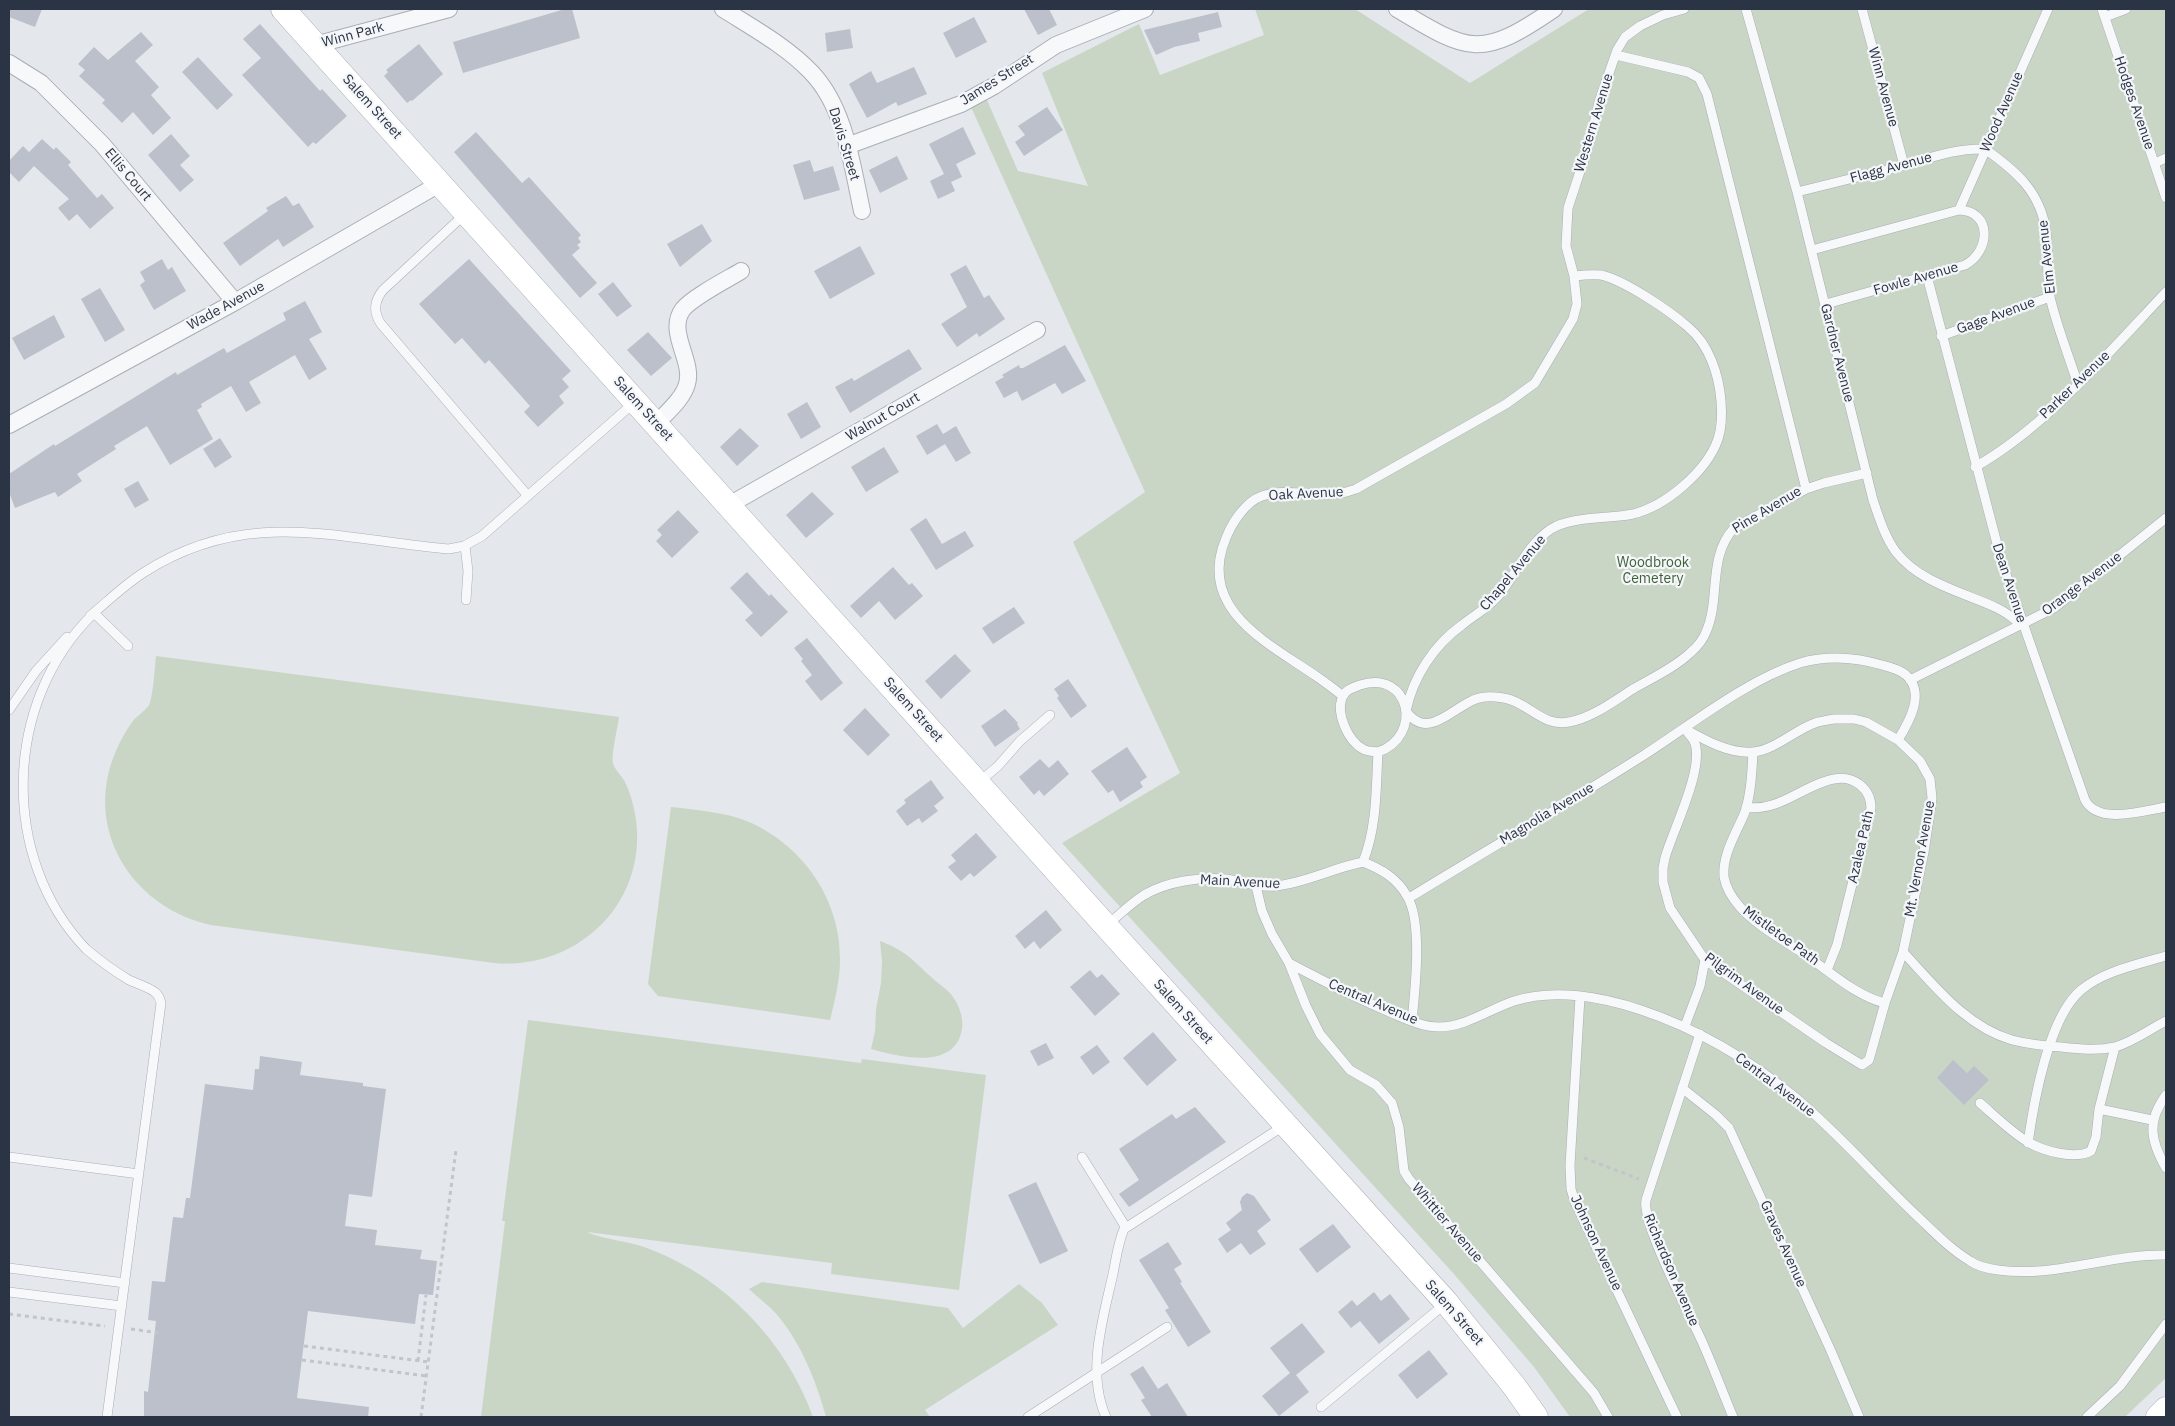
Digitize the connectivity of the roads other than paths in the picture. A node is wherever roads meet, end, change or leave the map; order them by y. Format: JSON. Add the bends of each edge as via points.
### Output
{"nodes":[{"id":1,"x":283,"y":9,"type":"edge"},
{"id":2,"x":449,"y":9,"type":"edge"},
{"id":3,"x":723,"y":9,"type":"edge"},
{"id":4,"x":1145,"y":9,"type":"edge"},
{"id":5,"x":1397,"y":9,"type":"edge"},
{"id":6,"x":1554,"y":9,"type":"edge"},
{"id":7,"x":1684,"y":9,"type":"edge"},
{"id":8,"x":1746,"y":9,"type":"edge"},
{"id":9,"x":1862,"y":9,"type":"edge"},
{"id":10,"x":2048,"y":9,"type":"edge"},
{"id":11,"x":2126,"y":9,"type":"edge"},
{"id":12,"x":2104,"y":13,"type":"edge"},
{"id":13,"x":315,"y":45,"type":"junction"},
{"id":14,"x":1616,"y":55,"type":"junction"},
{"id":15,"x":9,"y":62,"type":"edge"},
{"id":16,"x":847,"y":146,"type":"junction"},
{"id":17,"x":1985,"y":149,"type":"junction"},
{"id":18,"x":2166,"y":158,"type":"edge"},
{"id":19,"x":2155,"y":163,"type":"junction"},
{"id":20,"x":1904,"y":165,"type":"junction"},
{"id":21,"x":441,"y":184,"type":"junction"},
{"id":22,"x":1796,"y":192,"type":"junction"},
{"id":23,"x":2166,"y":198,"type":"edge"},
{"id":24,"x":1962,"y":210,"type":"junction"},
{"id":25,"x":862,"y":211,"type":"dead end"},
{"id":26,"x":467,"y":212,"type":"junction"},
{"id":27,"x":1812,"y":250,"type":"junction"},
{"id":28,"x":741,"y":271,"type":"dead end"},
{"id":29,"x":1574,"y":276,"type":"junction"},
{"id":30,"x":1926,"y":276,"type":"junction"},
{"id":31,"x":2166,"y":292,"type":"edge"},
{"id":32,"x":2050,"y":296,"type":"junction"},
{"id":33,"x":235,"y":302,"type":"junction"},
{"id":34,"x":1826,"y":304,"type":"junction"},
{"id":35,"x":1037,"y":330,"type":"dead end"},
{"id":36,"x":1941,"y":336,"type":"junction"},
{"id":37,"x":2078,"y":385,"type":"junction"},
{"id":38,"x":636,"y":401,"type":"junction"},
{"id":39,"x":656,"y":424,"type":"junction"},
{"id":40,"x":9,"y":425,"type":"edge"},
{"id":41,"x":1975,"y":467,"type":"junction"},
{"id":42,"x":1867,"y":473,"type":"junction"},
{"id":43,"x":1806,"y":489,"type":"junction"},
{"id":44,"x":528,"y":496,"type":"junction"},
{"id":45,"x":729,"y":505,"type":"junction"},
{"id":46,"x":2166,"y":518,"type":"edge"},
{"id":47,"x":465,"y":546,"type":"junction"},
{"id":48,"x":466,"y":600,"type":"dead end"},
{"id":49,"x":94,"y":613,"type":"junction"},
{"id":50,"x":2022,"y":625,"type":"junction"},
{"id":51,"x":128,"y":646,"type":"dead end"},
{"id":52,"x":1910,"y":680,"type":"junction"},
{"id":53,"x":1343,"y":696,"type":"junction"},
{"id":54,"x":9,"y":710,"type":"edge"},
{"id":55,"x":1406,"y":711,"type":"junction"},
{"id":56,"x":1050,"y":715,"type":"dead end"},
{"id":57,"x":1685,"y":729,"type":"junction"},
{"id":58,"x":1898,"y":740,"type":"junction"},
{"id":59,"x":1378,"y":752,"type":"junction"},
{"id":60,"x":1753,"y":752,"type":"junction"},
{"id":61,"x":978,"y":783,"type":"junction"},
{"id":62,"x":1746,"y":807,"type":"junction"},
{"id":63,"x":2166,"y":807,"type":"edge"},
{"id":64,"x":1363,"y":862,"type":"junction"},
{"id":65,"x":1256,"y":886,"type":"junction"},
{"id":66,"x":1409,"y":898,"type":"junction"},
{"id":67,"x":1106,"y":926,"type":"junction"},
{"id":68,"x":1903,"y":952,"type":"junction"},
{"id":69,"x":2166,"y":956,"type":"edge"},
{"id":70,"x":1705,"y":960,"type":"junction"},
{"id":71,"x":1289,"y":963,"type":"junction"},
{"id":72,"x":1827,"y":970,"type":"junction"},
{"id":73,"x":1580,"y":997,"type":"junction"},
{"id":74,"x":1885,"y":1003,"type":"junction"},
{"id":75,"x":1412,"y":1021,"type":"junction"},
{"id":76,"x":2166,"y":1021,"type":"edge"},
{"id":77,"x":1685,"y":1026,"type":"junction"},
{"id":78,"x":1700,"y":1034,"type":"junction"},
{"id":79,"x":2050,"y":1046,"type":"junction"},
{"id":80,"x":2115,"y":1047,"type":"junction"},
{"id":81,"x":1866,"y":1064,"type":"joint"},
{"id":82,"x":1682,"y":1088,"type":"junction"},
{"id":83,"x":2166,"y":1095,"type":"edge"},
{"id":84,"x":1980,"y":1103,"type":"dead end"},
{"id":85,"x":2099,"y":1109,"type":"junction"},
{"id":86,"x":2152,"y":1120,"type":"junction"},
{"id":87,"x":1285,"y":1125,"type":"junction"},
{"id":88,"x":2028,"y":1143,"type":"junction"},
{"id":89,"x":9,"y":1157,"type":"edge"},
{"id":90,"x":1082,"y":1157,"type":"dead end"},
{"id":91,"x":2166,"y":1168,"type":"edge"},
{"id":92,"x":139,"y":1174,"type":"junction"},
{"id":93,"x":1126,"y":1226,"type":"junction"},
{"id":94,"x":2166,"y":1254,"type":"edge"},
{"id":95,"x":9,"y":1268,"type":"edge"},
{"id":96,"x":125,"y":1283,"type":"junction"},
{"id":97,"x":9,"y":1292,"type":"edge"},
{"id":98,"x":1446,"y":1302,"type":"junction"},
{"id":99,"x":122,"y":1306,"type":"junction"},
{"id":100,"x":2166,"y":1324,"type":"edge"},
{"id":101,"x":1167,"y":1327,"type":"dead end"},
{"id":102,"x":1096,"y":1372,"type":"junction"},
{"id":103,"x":1321,"y":1406,"type":"dead end"},
{"id":104,"x":2166,"y":1410,"type":"edge"},
{"id":105,"x":107,"y":1417,"type":"edge"},
{"id":106,"x":1028,"y":1417,"type":"edge"},
{"id":107,"x":1106,"y":1417,"type":"edge"},
{"id":108,"x":1536,"y":1417,"type":"edge"},
{"id":109,"x":1608,"y":1417,"type":"edge"},
{"id":110,"x":1676,"y":1417,"type":"edge"},
{"id":111,"x":1733,"y":1417,"type":"edge"},
{"id":112,"x":1859,"y":1417,"type":"edge"},
{"id":113,"x":2087,"y":1417,"type":"edge"},
{"id":114,"x":2158,"y":1417,"type":"edge"}],
"edges":[{"from":1,"to":13,"type":"street","name":"Salem Street"},
{"from":2,"to":13,"type":"street","name":"Winn Park"},
{"from":3,"to":16,"type":"street","name":"Davis Street","via":[[786,50],[812,73],[828,96]]},
{"from":4,"to":16,"type":"street","name":"James Street","via":[[1056,45],[961,104]]},
{"from":5,"to":6,"type":"street","via":[[1447,38],[1480,45],[1502,41]]},
{"from":7,"to":14,"type":"lane","name":"Western Avenue","via":[[1640,26],[1626,37]]},
{"from":8,"to":22,"type":"lane","name":"Gardner Avenue"},
{"from":9,"to":20,"type":"lane","name":"Winn Avenue"},
{"from":10,"to":17,"type":"lane","name":"Wood Avenue"},
{"from":11,"to":12,"type":"lane"},
{"from":12,"to":19,"type":"lane","name":"Hodges Avenue"},
{"from":13,"to":21,"type":"street","name":"Salem Street"},
{"from":14,"to":29,"type":"lane","name":"Western Avenue","via":[[1568,208],[1566,246]]},
{"from":14,"to":43,"type":"lane","name":"Pine Avenue","via":[[1688,72],[1699,78],[1707,94]]},
{"from":15,"to":33,"type":"street","name":"Ellis Court","via":[[41,83],[102,144]]},
{"from":16,"to":25,"type":"street","name":"Davis Street"},
{"from":17,"to":20,"type":"lane","name":"Flagg Avenue","via":[[1948,152]]},
{"from":17,"to":24,"type":"lane","name":"Wood Avenue"},
{"from":17,"to":32,"type":"lane","name":"Elm Avenue","via":[[2012,168],[2040,204],[2046,231]]},
{"from":18,"to":19,"type":"lane"},
{"from":19,"to":23,"type":"lane","name":"Hodges Avenue"},
{"from":20,"to":22,"type":"lane","name":"Flagg Avenue"},
{"from":21,"to":26,"type":"street","name":"Salem Street"},
{"from":21,"to":33,"type":"street","name":"Wade Avenue"},
{"from":22,"to":27,"type":"lane","name":"Gardner Avenue"},
{"from":24,"to":27,"type":"lane"},
{"from":24,"to":30,"type":"lane","name":"Fowle Avenue","via":[[1978,217],[1984,241],[1980,254],[1965,265]]},
{"from":26,"to":38,"type":"street","name":"Salem Street"},
{"from":26,"to":44,"type":"lane","via":[[383,290],[378,297],[376,311],[381,324]]},
{"from":27,"to":34,"type":"lane","name":"Gardner Avenue"},
{"from":28,"to":39,"type":"street","via":[[690,302],[680,313],[678,328],[688,381],[684,392]]},
{"from":29,"to":53,"type":"lane","name":"Oak Avenue","via":[[1578,304],[1573,319],[1535,383],[1506,404],[1356,489],[1334,494],[1261,496],[1248,505],[1230,528],[1221,552],[1219,579],[1222,593],[1242,624]]},
{"from":29,"to":55,"type":"lane","name":"Chapel Avenue","via":[[1592,274],[1613,279],[1678,317],[1692,330],[1710,359],[1720,389],[1722,420],[1718,438],[1690,480],[1650,508],[1632,514],[1563,524],[1541,537],[1494,600],[1447,637],[1433,654],[1414,684]]},
{"from":30,"to":34,"type":"lane","name":"Fowle Avenue"},
{"from":30,"to":36,"type":"lane","name":"Dean Avenue"},
{"from":31,"to":37,"type":"lane","name":"Parker Avenue"},
{"from":32,"to":36,"type":"lane","name":"Gage Avenue"},
{"from":32,"to":37,"type":"lane","name":"Elm Avenue"},
{"from":33,"to":40,"type":"street","name":"Wade Avenue"},
{"from":34,"to":42,"type":"lane","name":"Gardner Avenue"},
{"from":35,"to":45,"type":"street","name":"Walnut Court"},
{"from":36,"to":41,"type":"lane","name":"Dean Avenue"},
{"from":37,"to":41,"type":"lane","name":"Parker Avenue","via":[[1996,456]]},
{"from":38,"to":39,"type":"street","name":"Salem Street"},
{"from":38,"to":44,"type":"lane"},
{"from":39,"to":45,"type":"street","name":"Salem Street"},
{"from":41,"to":50,"type":"lane","name":"Dean Avenue"},
{"from":42,"to":43,"type":"lane"},
{"from":42,"to":50,"type":"lane","name":"Gardner Avenue","via":[[1882,526],[1897,553],[1915,570],[1998,609]]},
{"from":43,"to":55,"type":"lane","name":"Pine Avenue","via":[[1746,520],[1726,536],[1714,575],[1709,624],[1696,648],[1595,712],[1570,722],[1554,722],[1535,715],[1518,703],[1484,697],[1425,725],[1415,722]]},
{"from":44,"to":47,"type":"lane","via":[[482,536]]},
{"from":45,"to":61,"type":"street","name":"Salem Street"},
{"from":46,"to":50,"type":"lane","name":"Orange Avenue","via":[[2054,608]]},
{"from":47,"to":48,"type":"lane","via":[[468,571]]},
{"from":47,"to":49,"type":"lane","via":[[449,549],[305,531],[248,534],[207,543],[168,559],[132,581]]},
{"from":49,"to":51,"type":"lane"},
{"from":49,"to":54,"type":"lane","via":[[51,654]]},
{"from":49,"to":92,"type":"lane","via":[[63,650],[36,700],[21,751],[18,808],[30,862],[55,913],[93,954],[120,974],[154,991],[160,1000]]},
{"from":50,"to":52,"type":"lane","name":"Orange Avenue"},
{"from":50,"to":63,"type":"lane","name":"Dean Avenue","via":[[2088,804],[2097,812],[2110,814]]},
{"from":52,"to":57,"type":"lane","via":[[1898,670],[1866,660],[1812,660],[1764,679]]},
{"from":52,"to":58,"type":"lane","via":[[1915,702],[1911,720]]},
{"from":53,"to":55,"type":"lane","via":[[1350,688],[1385,683],[1398,692]]},
{"from":53,"to":59,"type":"lane","via":[[1341,710],[1347,730],[1364,750]]},
{"from":55,"to":59,"type":"lane","via":[[1402,734],[1394,744]]},
{"from":56,"to":61,"type":"lane"},
{"from":57,"to":60,"type":"lane","name":"Mt. Vernon Avenue","via":[[1717,746]]},
{"from":57,"to":66,"type":"lane","name":"Magnolia Avenue"},
{"from":57,"to":70,"type":"lane","name":"Pilgrim Avenue","via":[[1694,742],[1696,753],[1688,795],[1665,858],[1664,882],[1670,908]]},
{"from":58,"to":60,"type":"lane","name":"Mt. Vernon Avenue","via":[[1866,722],[1834,719],[1815,723]]},
{"from":58,"to":68,"type":"lane","name":"Mt. Vernon Avenue","via":[[1920,761],[1930,779],[1932,798]]},
{"from":59,"to":64,"type":"lane","via":[[1373,825]]},
{"from":60,"to":62,"type":"lane","name":"Mistletoe Path"},
{"from":61,"to":67,"type":"street","name":"Salem Street"},
{"from":62,"to":72,"type":"lane","name":"Mistletoe Path","via":[[1726,860],[1724,875],[1729,892],[1752,918]]},
{"from":62,"to":72,"type":"lane","name":"Azalea Path","via":[[1776,803],[1835,778],[1855,782],[1867,790],[1871,808],[1837,945]]},
{"from":64,"to":65,"type":"lane","name":"Main Avenue","via":[[1290,884]]},
{"from":64,"to":66,"type":"lane","via":[[1392,877]]},
{"from":65,"to":67,"type":"lane","name":"Main Avenue","via":[[1215,878],[1168,885],[1143,895]]},
{"from":65,"to":71,"type":"lane","via":[[1262,911]]},
{"from":66,"to":75,"type":"lane","via":[[1416,942]]},
{"from":67,"to":87,"type":"street","name":"Salem Street"},
{"from":68,"to":74,"type":"lane","name":"Mt. Vernon Avenue"},
{"from":68,"to":79,"type":"lane","via":[[1946,998],[1982,1026],[2011,1040]]},
{"from":69,"to":79,"type":"lane","via":[[2119,970],[2081,990],[2068,1004]]},
{"from":70,"to":77,"type":"lane","via":[[1700,986]]},
{"from":70,"to":81,"type":"lane","name":"Pilgrim Avenue","via":[[1826,1043]]},
{"from":71,"to":75,"type":"lane","name":"Central Avenue","via":[[1344,993]]},
{"from":71,"to":109,"type":"lane","name":"Whittier Avenue","via":[[1320,1034],[1350,1070],[1376,1084],[1392,1103],[1399,1128],[1404,1171],[1409,1179],[1594,1393]]},
{"from":72,"to":74,"type":"lane","name":"Mistletoe Path","via":[[1864,995]]},
{"from":73,"to":75,"type":"lane","name":"Central Avenue","via":[[1546,995],[1514,1001],[1454,1025],[1438,1027]]},
{"from":73,"to":77,"type":"lane","name":"Central Avenue","via":[[1616,1002]]},
{"from":73,"to":110,"type":"lane","name":"Johnson Avenue","via":[[1570,1153],[1571,1189]]},
{"from":74,"to":81,"type":"lane","name":"Mt. Vernon Avenue"},
{"from":76,"to":80,"type":"lane"},
{"from":77,"to":78,"type":"lane","name":"Central Avenue"},
{"from":78,"to":82,"type":"lane","name":"Richardson Avenue"},
{"from":78,"to":94,"type":"lane","name":"Central Avenue","via":[[1747,1061],[1796,1098],[1949,1246],[1973,1263],[1998,1270],[2045,1270]]},
{"from":79,"to":80,"type":"lane","via":[[2087,1050]]},
{"from":79,"to":88,"type":"lane","via":[[2040,1075]]},
{"from":80,"to":85,"type":"lane"},
{"from":82,"to":111,"type":"lane","name":"Richardson Avenue","via":[[1646,1200],[1645,1214]]},
{"from":82,"to":112,"type":"lane","name":"Graves Avenue","via":[[1729,1128]]},
{"from":83,"to":86,"type":"lane"},
{"from":84,"to":88,"type":"lane"},
{"from":85,"to":86,"type":"lane"},
{"from":85,"to":88,"type":"lane","via":[[2096,1137],[2091,1151],[2085,1154],[2047,1150]]},
{"from":86,"to":91,"type":"lane","via":[[2154,1140]]},
{"from":87,"to":93,"type":"lane"},
{"from":87,"to":98,"type":"street","name":"Salem Street"},
{"from":89,"to":92,"type":"lane"},
{"from":90,"to":93,"type":"lane"},
{"from":92,"to":96,"type":"lane"},
{"from":93,"to":102,"type":"lane","via":[[1102,1325]]},
{"from":95,"to":96,"type":"lane"},
{"from":96,"to":99,"type":"lane"},
{"from":97,"to":99,"type":"lane"},
{"from":98,"to":103,"type":"lane"},
{"from":98,"to":108,"type":"street","name":"Salem Street"},
{"from":99,"to":105,"type":"lane"},
{"from":100,"to":113,"type":"lane","via":[[2120,1386]]},
{"from":101,"to":102,"type":"lane"},
{"from":102,"to":106,"type":"lane"},
{"from":102,"to":107,"type":"lane","via":[[1101,1408]]},
{"from":104,"to":114,"type":"street"}]}
